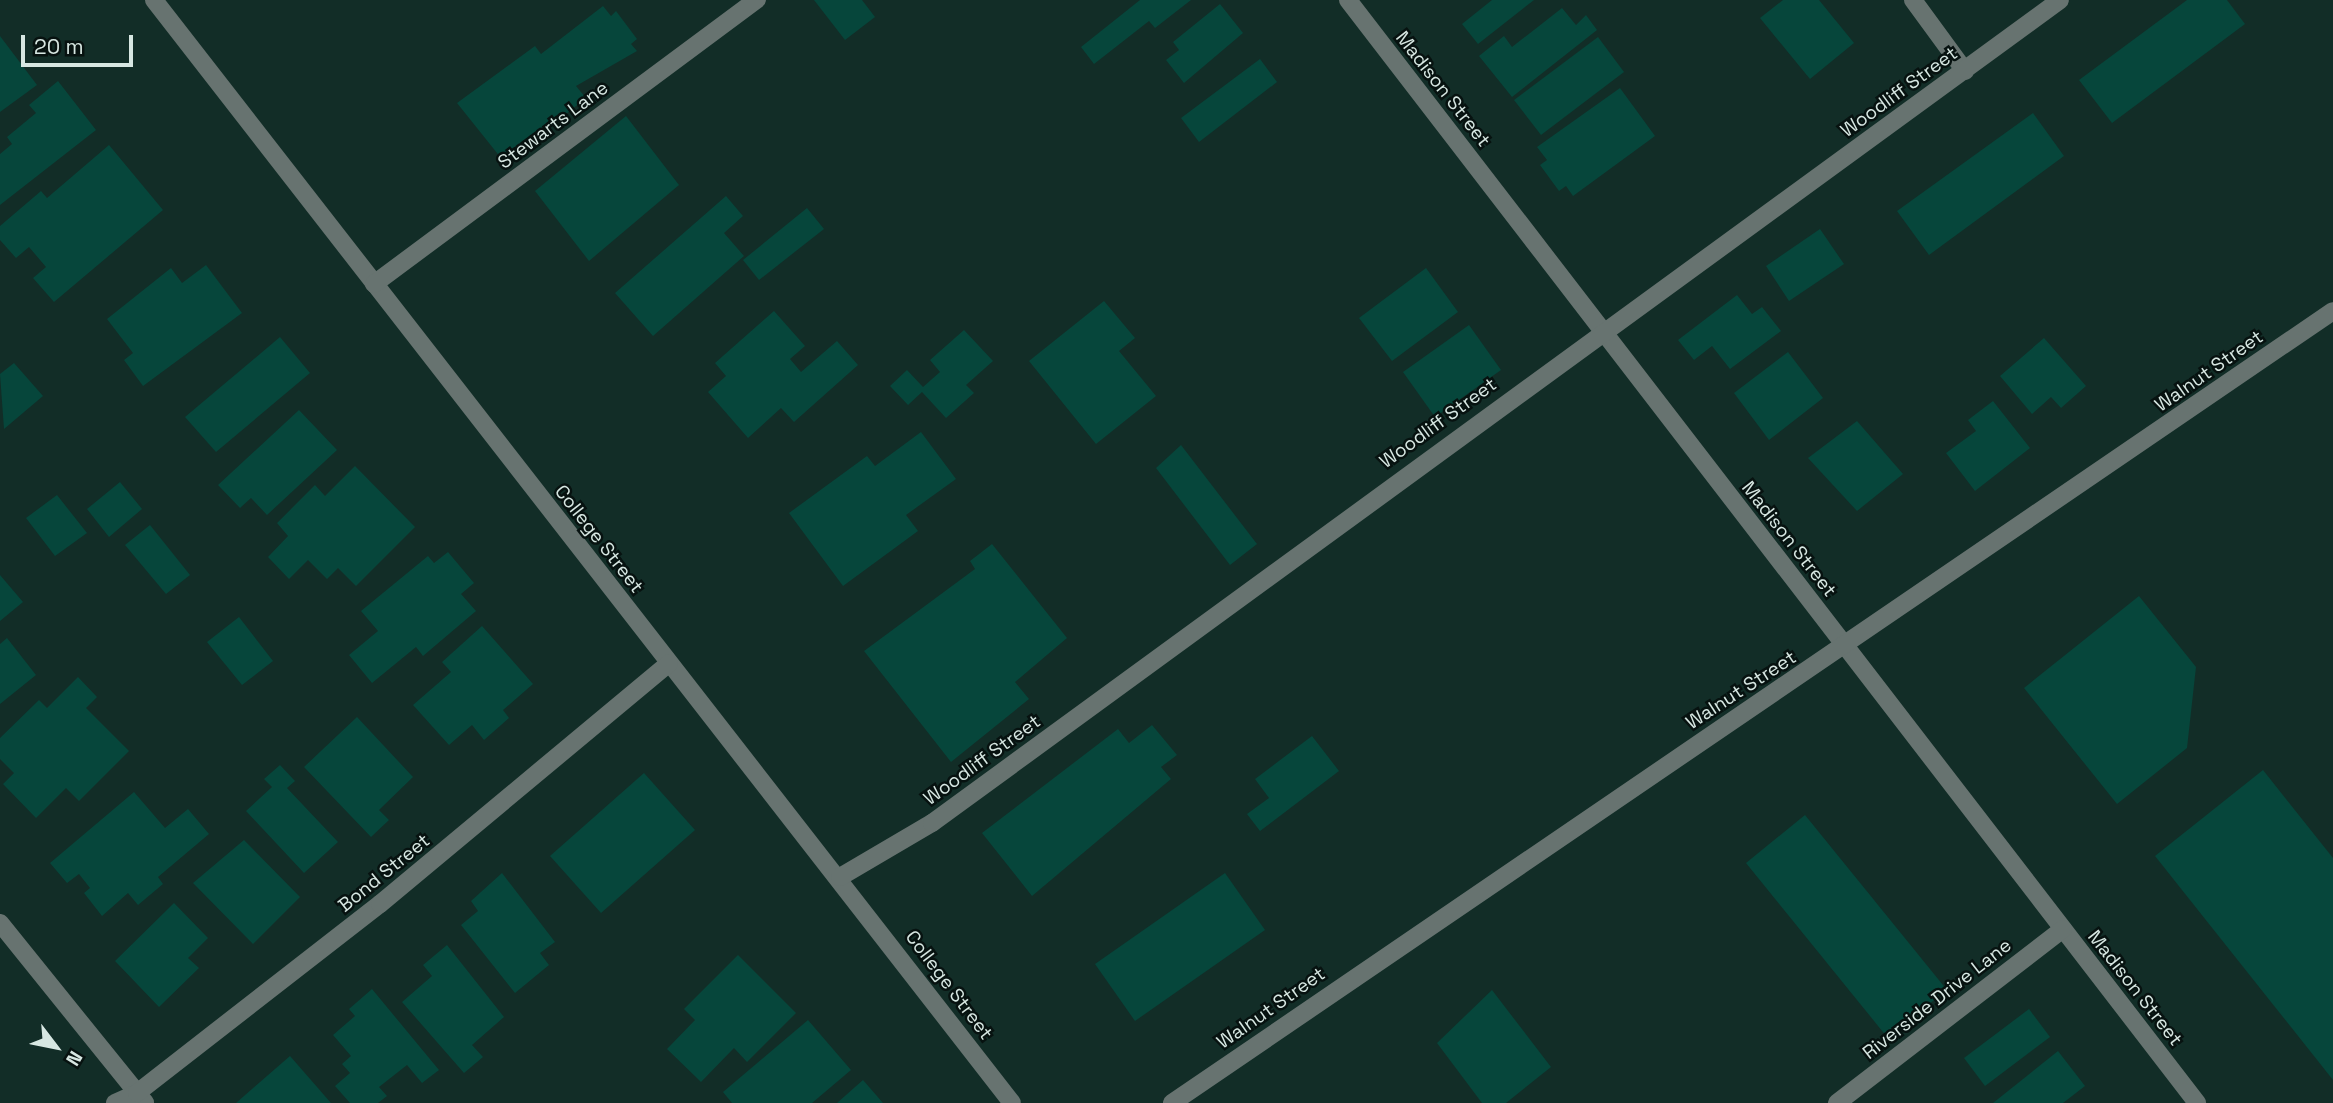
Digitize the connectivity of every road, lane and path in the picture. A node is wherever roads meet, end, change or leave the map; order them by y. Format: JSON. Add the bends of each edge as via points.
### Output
{"nodes":[{"id":1,"x":154,"y":0,"type":"edge"},
{"id":2,"x":757,"y":0,"type":"edge"},
{"id":3,"x":1348,"y":0,"type":"edge"},
{"id":4,"x":1913,"y":0,"type":"edge"},
{"id":5,"x":2060,"y":0,"type":"edge"},
{"id":6,"x":1965,"y":71,"type":"junction"},
{"id":7,"x":374,"y":284,"type":"junction"},
{"id":8,"x":2333,"y":311,"type":"edge"},
{"id":9,"x":1601,"y":329,"type":"junction"},
{"id":10,"x":1846,"y":646,"type":"junction"},
{"id":11,"x":669,"y":663,"type":"junction"},
{"id":12,"x":840,"y":877,"type":"junction"},
{"id":13,"x":0,"y":923,"type":"edge"},
{"id":14,"x":2063,"y":929,"type":"junction"},
{"id":15,"x":141,"y":1098,"type":"edge"},
{"id":16,"x":115,"y":1103,"type":"edge"},
{"id":17,"x":1012,"y":1103,"type":"edge"},
{"id":18,"x":1172,"y":1103,"type":"edge"},
{"id":19,"x":1838,"y":1103,"type":"edge"},
{"id":20,"x":2197,"y":1103,"type":"edge"}],
"edges":[{"from":1,"to":7,"type":"street","name":"College Street"},
{"from":2,"to":7,"type":"street","name":"Stewarts Lane"},
{"from":3,"to":9,"type":"street","name":"Madison Street"},
{"from":4,"to":6,"type":"street"},
{"from":5,"to":6,"type":"street","name":"Woodliff Street"},
{"from":6,"to":9,"type":"street","name":"Woodliff Street"},
{"from":7,"to":11,"type":"street","name":"College Street"},
{"from":8,"to":10,"type":"street","name":"Walnut Street"},
{"from":9,"to":10,"type":"street","name":"Madison Street"},
{"from":9,"to":12,"type":"street","name":"Woodliff Street","via":[[932,823]]},
{"from":10,"to":14,"type":"street","name":"Madison Street"},
{"from":10,"to":18,"type":"street","name":"Walnut Street","via":[[1462,900]]},
{"from":11,"to":12,"type":"street","name":"College Street"},
{"from":11,"to":15,"type":"street","name":"Bond Street"},
{"from":12,"to":17,"type":"street","name":"College Street"},
{"from":13,"to":15,"type":"street"},
{"from":14,"to":19,"type":"street","name":"Riverside Drive Lane"},
{"from":14,"to":20,"type":"street","name":"Madison Street"},
{"from":15,"to":16,"type":"street","name":"Bond Street"}]}
